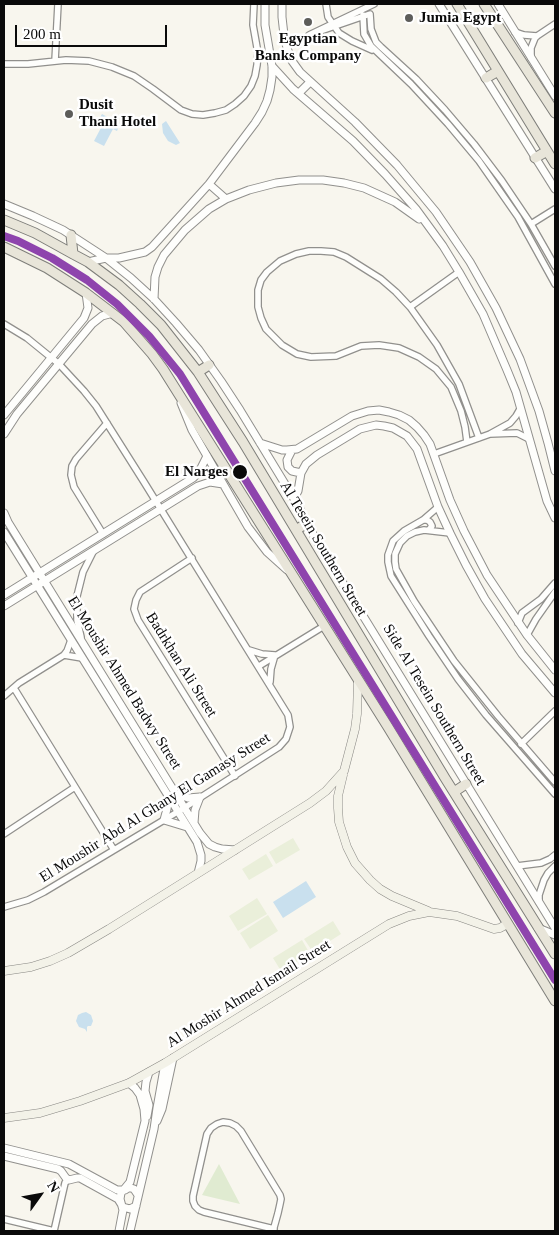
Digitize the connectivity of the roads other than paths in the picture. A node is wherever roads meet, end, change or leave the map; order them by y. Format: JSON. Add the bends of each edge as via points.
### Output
{"nodes":[{"id":1,"x":58,"y":4,"type":"edge"},
{"id":2,"x":254,"y":4,"type":"edge"},
{"id":3,"x":265,"y":4,"type":"edge"},
{"id":4,"x":282,"y":4,"type":"edge"},
{"id":5,"x":326,"y":4,"type":"edge"},
{"id":6,"x":366,"y":4,"type":"edge"},
{"id":7,"x":374,"y":4,"type":"edge"},
{"id":8,"x":439,"y":4,"type":"edge"},
{"id":9,"x":458,"y":4,"type":"edge"},
{"id":10,"x":484,"y":4,"type":"edge"},
{"id":11,"x":498,"y":4,"type":"edge"},
{"id":12,"x":555,"y":24,"type":"edge"},
{"id":13,"x":515,"y":32,"type":"junction"},
{"id":14,"x":537,"y":36,"type":"junction"},
{"id":15,"x":375,"y":51,"type":"junction"},
{"id":16,"x":531,"y":58,"type":"junction"},
{"id":17,"x":55,"y":61,"type":"junction"},
{"id":18,"x":4,"y":64,"type":"edge"},
{"id":19,"x":272,"y":66,"type":"junction"},
{"id":20,"x":498,"y":71,"type":"junction"},
{"id":21,"x":486,"y":78,"type":"junction"},
{"id":22,"x":416,"y":80,"type":"junction"},
{"id":23,"x":310,"y":82,"type":"junction"},
{"id":24,"x":411,"y":84,"type":"junction"},
{"id":25,"x":299,"y":93,"type":"junction"},
{"id":26,"x":555,"y":96,"type":"edge"},
{"id":27,"x":555,"y":113,"type":"edge"},
{"id":28,"x":547,"y":151,"type":"junction"},
{"id":29,"x":535,"y":158,"type":"junction"},
{"id":30,"x":555,"y":164,"type":"edge"},
{"id":31,"x":502,"y":181,"type":"junction"},
{"id":32,"x":210,"y":184,"type":"junction"},
{"id":33,"x":496,"y":185,"type":"junction"},
{"id":34,"x":555,"y":189,"type":"edge"},
{"id":35,"x":226,"y":199,"type":"junction"},
{"id":36,"x":4,"y":204,"type":"edge"},
{"id":37,"x":555,"y":209,"type":"edge"},
{"id":38,"x":4,"y":220,"type":"edge"},
{"id":39,"x":532,"y":224,"type":"junction"},
{"id":40,"x":429,"y":228,"type":"junction"},
{"id":41,"x":71,"y":235,"type":"junction"},
{"id":42,"x":155,"y":244,"type":"junction"},
{"id":43,"x":4,"y":247,"type":"edge"},
{"id":44,"x":73,"y":254,"type":"junction"},
{"id":45,"x":164,"y":256,"type":"junction"},
{"id":46,"x":106,"y":258,"type":"junction"},
{"id":47,"x":88,"y":262,"type":"junction"},
{"id":48,"x":555,"y":266,"type":"edge"},
{"id":49,"x":459,"y":272,"type":"junction"},
{"id":50,"x":555,"y":284,"type":"edge"},
{"id":51,"x":86,"y":293,"type":"junction"},
{"id":52,"x":488,"y":294,"type":"junction"},
{"id":53,"x":154,"y":300,"type":"junction"},
{"id":54,"x":476,"y":301,"type":"junction"},
{"id":55,"x":410,"y":307,"type":"junction"},
{"id":56,"x":496,"y":308,"type":"junction"},
{"id":57,"x":113,"y":314,"type":"junction"},
{"id":58,"x":483,"y":314,"type":"junction"},
{"id":59,"x":4,"y":324,"type":"edge"},
{"id":60,"x":52,"y":358,"type":"junction"},
{"id":61,"x":58,"y":364,"type":"junction"},
{"id":62,"x":209,"y":365,"type":"junction"},
{"id":63,"x":198,"y":372,"type":"junction"},
{"id":64,"x":178,"y":393,"type":"junction"},
{"id":65,"x":520,"y":409,"type":"junction"},
{"id":66,"x":4,"y":415,"type":"edge"},
{"id":67,"x":107,"y":423,"type":"junction"},
{"id":68,"x":4,"y":434,"type":"edge"},
{"id":69,"x":490,"y":434,"type":"junction"},
{"id":70,"x":480,"y":438,"type":"junction"},
{"id":71,"x":529,"y":439,"type":"junction"},
{"id":72,"x":467,"y":442,"type":"junction"},
{"id":73,"x":260,"y":443,"type":"junction"},
{"id":74,"x":292,"y":450,"type":"junction"},
{"id":75,"x":434,"y":454,"type":"junction"},
{"id":76,"x":207,"y":456,"type":"junction"},
{"id":77,"x":555,"y":471,"type":"edge"},
{"id":78,"x":301,"y":473,"type":"junction"},
{"id":79,"x":223,"y":484,"type":"junction"},
{"id":80,"x":294,"y":498,"type":"junction"},
{"id":81,"x":555,"y":498,"type":"edge"},
{"id":82,"x":547,"y":500,"type":"junction"},
{"id":83,"x":156,"y":501,"type":"junction"},
{"id":84,"x":438,"y":507,"type":"junction"},
{"id":85,"x":161,"y":509,"type":"junction"},
{"id":86,"x":4,"y":513,"type":"edge"},
{"id":87,"x":555,"y":518,"type":"edge"},
{"id":88,"x":423,"y":520,"type":"junction"},
{"id":89,"x":307,"y":523,"type":"junction"},
{"id":90,"x":296,"y":530,"type":"junction"},
{"id":91,"x":429,"y":530,"type":"junction"},
{"id":92,"x":4,"y":532,"type":"edge"},
{"id":93,"x":450,"y":533,"type":"junction"},
{"id":94,"x":103,"y":534,"type":"junction"},
{"id":95,"x":94,"y":550,"type":"junction"},
{"id":96,"x":192,"y":558,"type":"junction"},
{"id":97,"x":40,"y":573,"type":"junction"},
{"id":98,"x":291,"y":573,"type":"junction"},
{"id":99,"x":32,"y":578,"type":"junction"},
{"id":100,"x":45,"y":581,"type":"junction"},
{"id":101,"x":555,"y":582,"type":"edge"},
{"id":102,"x":38,"y":586,"type":"junction"},
{"id":103,"x":555,"y":592,"type":"edge"},
{"id":104,"x":4,"y":595,"type":"edge"},
{"id":105,"x":553,"y":597,"type":"edge"},
{"id":106,"x":4,"y":606,"type":"edge"},
{"id":107,"x":518,"y":623,"type":"junction"},
{"id":108,"x":324,"y":626,"type":"junction"},
{"id":109,"x":508,"y":633,"type":"junction"},
{"id":110,"x":527,"y":635,"type":"junction"},
{"id":111,"x":71,"y":640,"type":"junction"},
{"id":112,"x":83,"y":643,"type":"junction"},
{"id":113,"x":516,"y":644,"type":"junction"},
{"id":114,"x":248,"y":650,"type":"junction"},
{"id":115,"x":64,"y":655,"type":"junction"},
{"id":116,"x":275,"y":655,"type":"junction"},
{"id":117,"x":82,"y":658,"type":"junction"},
{"id":118,"x":258,"y":666,"type":"junction"},
{"id":119,"x":555,"y":670,"type":"edge"},
{"id":120,"x":464,"y":675,"type":"junction"},
{"id":121,"x":458,"y":679,"type":"junction"},
{"id":122,"x":358,"y":681,"type":"junction"},
{"id":123,"x":270,"y":684,"type":"junction"},
{"id":124,"x":14,"y":688,"type":"junction"},
{"id":125,"x":555,"y":693,"type":"edge"},
{"id":126,"x":4,"y":696,"type":"edge"},
{"id":127,"x":555,"y":711,"type":"edge"},
{"id":128,"x":521,"y":744,"type":"junction"},
{"id":129,"x":541,"y":766,"type":"junction"},
{"id":130,"x":534,"y":772,"type":"junction"},
{"id":131,"x":235,"y":776,"type":"junction"},
{"id":132,"x":555,"y":782,"type":"edge"},
{"id":133,"x":466,"y":784,"type":"junction"},
{"id":134,"x":336,"y":787,"type":"junction"},
{"id":135,"x":75,"y":788,"type":"junction"},
{"id":136,"x":454,"y":792,"type":"junction"},
{"id":137,"x":555,"y":794,"type":"edge"},
{"id":138,"x":172,"y":795,"type":"junction"},
{"id":139,"x":200,"y":798,"type":"junction"},
{"id":140,"x":181,"y":810,"type":"junction"},
{"id":141,"x":164,"y":820,"type":"junction"},
{"id":142,"x":191,"y":825,"type":"junction"},
{"id":143,"x":5,"y":833,"type":"edge"},
{"id":144,"x":114,"y":850,"type":"junction"},
{"id":145,"x":235,"y":850,"type":"junction"},
{"id":146,"x":555,"y":855,"type":"edge"},
{"id":147,"x":517,"y":866,"type":"junction"},
{"id":148,"x":555,"y":866,"type":"edge"},
{"id":149,"x":198,"y":873,"type":"junction"},
{"id":150,"x":539,"y":902,"type":"junction"},
{"id":151,"x":413,"y":906,"type":"junction"},
{"id":152,"x":4,"y":907,"type":"edge"},
{"id":153,"x":429,"y":912,"type":"junction"},
{"id":154,"x":409,"y":916,"type":"junction"},
{"id":155,"x":507,"y":924,"type":"junction"},
{"id":156,"x":538,"y":928,"type":"junction"},
{"id":157,"x":555,"y":928,"type":"edge"},
{"id":158,"x":555,"y":934,"type":"edge"},
{"id":159,"x":555,"y":954,"type":"edge"},
{"id":160,"x":4,"y":971,"type":"edge"},
{"id":161,"x":555,"y":1001,"type":"edge"},
{"id":162,"x":173,"y":1058,"type":"junction"},
{"id":163,"x":165,"y":1063,"type":"junction"},
{"id":164,"x":149,"y":1072,"type":"junction"},
{"id":165,"x":129,"y":1083,"type":"junction"},
{"id":166,"x":146,"y":1105,"type":"junction"},
{"id":167,"x":160,"y":1108,"type":"junction"},
{"id":168,"x":4,"y":1118,"type":"edge"},
{"id":169,"x":144,"y":1124,"type":"junction"},
{"id":170,"x":155,"y":1126,"type":"junction"},
{"id":171,"x":4,"y":1148,"type":"edge"},
{"id":172,"x":4,"y":1156,"type":"edge"},
{"id":173,"x":65,"y":1163,"type":"junction"},
{"id":174,"x":76,"y":1167,"type":"junction"},
{"id":175,"x":61,"y":1171,"type":"junction"},
{"id":176,"x":71,"y":1179,"type":"junction"},
{"id":177,"x":124,"y":1190,"type":"junction"},
{"id":178,"x":138,"y":1195,"type":"junction"},
{"id":179,"x":136,"y":1206,"type":"junction"},
{"id":180,"x":122,"y":1207,"type":"junction"},
{"id":181,"x":4,"y":1219,"type":"edge"},
{"id":182,"x":274,"y":1230,"type":"edge"},
{"id":183,"x":54,"y":1231,"type":"edge"},
{"id":184,"x":118,"y":1231,"type":"edge"},
{"id":185,"x":130,"y":1231,"type":"edge"}],
"edges":[{"from":1,"to":17,"type":"street"},
{"from":2,"to":17,"type":"street","via":[[258,65],[244,96],[226,110],[192,114],[128,74],[89,62]]},
{"from":3,"to":19,"type":"street"},
{"from":4,"to":23,"type":"street","via":[[287,48],[292,61]]},
{"from":5,"to":15,"type":"street","via":[[328,17],[339,32]]},
{"from":6,"to":15,"type":"street","via":[[363,30]]},
{"from":7,"to":22,"type":"street","via":[[309,35],[370,14],[376,42]]},
{"from":8,"to":21,"type":"street"},
{"from":9,"to":20,"type":"main road"},
{"from":10,"to":27,"type":"main road"},
{"from":11,"to":13,"type":"street"},
{"from":12,"to":14,"type":"street"},
{"from":13,"to":14,"type":"street"},
{"from":13,"to":16,"type":"street"},
{"from":14,"to":16,"type":"street","via":[[531,48]]},
{"from":15,"to":24,"type":"street"},
{"from":16,"to":26,"type":"street"},
{"from":17,"to":18,"type":"street"},
{"from":19,"to":25,"type":"street"},
{"from":19,"to":32,"type":"street","via":[[270,90],[262,112]]},
{"from":20,"to":21,"type":"main road"},
{"from":20,"to":28,"type":"main road"},
{"from":21,"to":29,"type":"street"},
{"from":22,"to":24,"type":"street"},
{"from":22,"to":31,"type":"street","via":[[462,130]]},
{"from":23,"to":25,"type":"street"},
{"from":23,"to":52,"type":"street","via":[[366,133],[418,190],[461,248]]},
{"from":24,"to":33,"type":"street","via":[[448,124]]},
{"from":25,"to":40,"type":"street","via":[[370,157]]},
{"from":28,"to":29,"type":"main road"},
{"from":28,"to":30,"type":"main road"},
{"from":29,"to":34,"type":"street"},
{"from":31,"to":33,"type":"street"},
{"from":31,"to":39,"type":"street"},
{"from":32,"to":35,"type":"street"},
{"from":32,"to":42,"type":"street"},
{"from":33,"to":50,"type":"street"},
{"from":35,"to":40,"type":"street","via":[[276,183],[323,180],[364,188],[395,202]]},
{"from":35,"to":45,"type":"street","via":[[185,230]]},
{"from":36,"to":41,"type":"street","name":"Side Al Tesein Southern Street"},
{"from":37,"to":39,"type":"street"},
{"from":38,"to":44,"type":"main road","name":"Al Tesein Southern Street"},
{"from":39,"to":48,"type":"street"},
{"from":40,"to":49,"type":"street"},
{"from":41,"to":44,"type":"main road"},
{"from":41,"to":46,"type":"street","name":"Side Al Tesein Southern Street"},
{"from":42,"to":45,"type":"street","via":[[156,251]]},
{"from":42,"to":46,"type":"street","via":[[145,252]]},
{"from":43,"to":51,"type":"main road","via":[[47,268]]},
{"from":44,"to":47,"type":"main road","name":"Al Tesein Southern Street"},
{"from":45,"to":53,"type":"street","via":[[155,277]]},
{"from":46,"to":47,"type":"street"},
{"from":46,"to":53,"type":"street","name":"Side Al Tesein Southern Street"},
{"from":47,"to":63,"type":"main road","name":"Al Tesein Southern Street","via":[[140,304]]},
{"from":49,"to":54,"type":"street"},
{"from":49,"to":55,"type":"street"},
{"from":51,"to":57,"type":"main road"},
{"from":51,"to":60,"type":"street","via":[[88,308],[84,318]]},
{"from":52,"to":54,"type":"street","via":[[483,300]]},
{"from":52,"to":56,"type":"street"},
{"from":53,"to":62,"type":"street","name":"Side Al Tesein Southern Street"},
{"from":54,"to":58,"type":"street"},
{"from":55,"to":70,"type":"street","via":[[459,384]]},
{"from":55,"to":72,"type":"street","via":[[389,286],[353,260],[322,251],[296,254],[274,264],[261,280],[257,296],[259,313],[266,329],[297,354],[329,357],[360,346],[379,344],[399,348],[425,360],[441,374],[455,395],[464,419]]},
{"from":56,"to":58,"type":"street"},
{"from":56,"to":77,"type":"street","via":[[539,411]]},
{"from":57,"to":61,"type":"street","via":[[95,321]]},
{"from":57,"to":64,"type":"main road","via":[[152,354]]},
{"from":58,"to":65,"type":"street","via":[[508,370]]},
{"from":59,"to":60,"type":"street","name":"El Moushir Abd Al Ghany El Gamasy Street"},
{"from":60,"to":61,"type":"street","name":"El Moushir Abd Al Ghany El Gamasy Street"},
{"from":60,"to":66,"type":"street"},
{"from":61,"to":67,"type":"street","name":"El Moushir Abd Al Ghany El Gamasy Street","via":[[84,391]]},
{"from":61,"to":68,"type":"street"},
{"from":62,"to":63,"type":"main road"},
{"from":62,"to":73,"type":"street","name":"Side Al Tesein Southern Street"},
{"from":63,"to":90,"type":"main road","name":"Al Tesein Southern Street"},
{"from":64,"to":76,"type":"street","via":[[188,421]]},
{"from":64,"to":98,"type":"main road"},
{"from":65,"to":69,"type":"street","via":[[510,422]]},
{"from":65,"to":71,"type":"street"},
{"from":67,"to":83,"type":"street","name":"El Moushir Abd Al Ghany El Gamasy Street"},
{"from":67,"to":94,"type":"street","via":[[76,459],[71,475],[74,487]]},
{"from":69,"to":70,"type":"street"},
{"from":69,"to":71,"type":"street","via":[[517,434]]},
{"from":70,"to":72,"type":"street"},
{"from":71,"to":82,"type":"street"},
{"from":72,"to":75,"type":"street"},
{"from":73,"to":74,"type":"street"},
{"from":73,"to":80,"type":"street","name":"Side Al Tesein Southern Street"},
{"from":74,"to":75,"type":"street","via":[[352,416],[379,410],[409,420],[424,435]]},
{"from":74,"to":78,"type":"street","via":[[287,460],[288,467]]},
{"from":75,"to":107,"type":"street","via":[[464,531]]},
{"from":76,"to":79,"type":"street"},
{"from":76,"to":83,"type":"street","via":[[196,475]]},
{"from":78,"to":80,"type":"street"},
{"from":78,"to":84,"type":"street","via":[[316,455],[360,429],[384,426],[400,431],[413,442]]},
{"from":79,"to":85,"type":"street","via":[[202,484]]},
{"from":79,"to":98,"type":"street","via":[[254,536]]},
{"from":80,"to":89,"type":"street","name":"Side Al Tesein Southern Street"},
{"from":81,"to":82,"type":"street"},
{"from":82,"to":87,"type":"street"},
{"from":83,"to":85,"type":"street","name":"El Moushir Abd Al Ghany El Gamasy Street"},
{"from":83,"to":94,"type":"street"},
{"from":84,"to":88,"type":"street"},
{"from":84,"to":93,"type":"street"},
{"from":85,"to":95,"type":"street"},
{"from":85,"to":96,"type":"street","name":"El Moushir Abd Al Ghany El Gamasy Street"},
{"from":86,"to":97,"type":"street","name":"El Moushir Ahmed Badwy Street"},
{"from":88,"to":91,"type":"street","via":[[430,522]]},
{"from":88,"to":121,"type":"street","via":[[393,541],[388,555],[389,569]]},
{"from":89,"to":90,"type":"main road"},
{"from":89,"to":133,"type":"street","name":"Side Al Tesein Southern Street"},
{"from":90,"to":136,"type":"main road","name":"Al Tesein Southern Street"},
{"from":91,"to":93,"type":"street"},
{"from":91,"to":120,"type":"street","via":[[411,534],[400,543],[395,554],[396,569]]},
{"from":92,"to":99,"type":"street","name":"El Moushir Ahmed Badwy Street"},
{"from":93,"to":109,"type":"street","via":[[485,599]]},
{"from":94,"to":97,"type":"street"},
{"from":95,"to":100,"type":"street"},
{"from":95,"to":112,"type":"street","via":[[83,572],[77,596],[77,620]]},
{"from":96,"to":114,"type":"street","name":"El Moushir Abd Al Ghany El Gamasy Street"},
{"from":96,"to":131,"type":"street","name":"Badrkhan Ali Street","via":[[140,592],[134,609]]},
{"from":97,"to":99,"type":"street"},
{"from":97,"to":100,"type":"street","name":"El Moushir Ahmed Badwy Street"},
{"from":98,"to":108,"type":"main road"},
{"from":99,"to":102,"type":"street","name":"El Moushir Ahmed Badwy Street"},
{"from":99,"to":104,"type":"street"},
{"from":100,"to":102,"type":"street"},
{"from":100,"to":112,"type":"street","name":"El Moushir Ahmed Badwy Street"},
{"from":101,"to":107,"type":"street","via":[[522,614]]},
{"from":102,"to":106,"type":"street"},
{"from":102,"to":111,"type":"street","name":"El Moushir Ahmed Badwy Street"},
{"from":103,"to":105,"type":"street"},
{"from":105,"to":110,"type":"street"},
{"from":107,"to":109,"type":"street"},
{"from":107,"to":110,"type":"street"},
{"from":108,"to":116,"type":"street"},
{"from":108,"to":122,"type":"main road"},
{"from":109,"to":113,"type":"street"},
{"from":110,"to":113,"type":"street"},
{"from":110,"to":119,"type":"street"},
{"from":111,"to":115,"type":"street"},
{"from":111,"to":117,"type":"street","name":"El Moushir Ahmed Badwy Street"},
{"from":112,"to":138,"type":"street","name":"El Moushir Ahmed Badwy Street"},
{"from":113,"to":125,"type":"street"},
{"from":114,"to":116,"type":"street"},
{"from":114,"to":118,"type":"street","name":"El Moushir Abd Al Ghany El Gamasy Street"},
{"from":115,"to":117,"type":"street"},
{"from":115,"to":124,"type":"street"},
{"from":116,"to":118,"type":"street"},
{"from":116,"to":123,"type":"street"},
{"from":117,"to":138,"type":"street","name":"El Moushir Ahmed Badwy Street"},
{"from":118,"to":123,"type":"street","name":"El Moushir Abd Al Ghany El Gamasy Street"},
{"from":120,"to":121,"type":"street"},
{"from":120,"to":128,"type":"street"},
{"from":121,"to":130,"type":"street"},
{"from":122,"to":134,"type":"main road","via":[[355,729]]},
{"from":122,"to":155,"type":"main road"},
{"from":123,"to":131,"type":"street","name":"El Moushir Abd Al Ghany El Gamasy Street","via":[[288,715],[288,734],[280,747]]},
{"from":124,"to":126,"type":"street"},
{"from":124,"to":135,"type":"street"},
{"from":127,"to":128,"type":"street"},
{"from":128,"to":129,"type":"street"},
{"from":129,"to":130,"type":"street"},
{"from":129,"to":132,"type":"street"},
{"from":130,"to":137,"type":"street"},
{"from":131,"to":139,"type":"street","name":"El Moushir Abd Al Ghany El Gamasy Street"},
{"from":133,"to":136,"type":"main road"},
{"from":133,"to":147,"type":"street","name":"Side Al Tesein Southern Street"},
{"from":134,"to":145,"type":"main road"},
{"from":134,"to":151,"type":"main road","via":[[339,822],[355,863],[380,889]]},
{"from":135,"to":143,"type":"street"},
{"from":135,"to":144,"type":"street"},
{"from":136,"to":156,"type":"main road","name":"Al Tesein Southern Street"},
{"from":138,"to":139,"type":"street"},
{"from":138,"to":140,"type":"street","name":"El Moushir Ahmed Badwy Street"},
{"from":138,"to":141,"type":"street"},
{"from":139,"to":140,"type":"street","name":"El Moushir Abd Al Ghany El Gamasy Street"},
{"from":139,"to":142,"type":"street"},
{"from":140,"to":141,"type":"street","name":"El Moushir Abd Al Ghany El Gamasy Street"},
{"from":140,"to":142,"type":"street","name":"El Moushir Ahmed Badwy Street"},
{"from":141,"to":142,"type":"street"},
{"from":141,"to":144,"type":"street","name":"El Moushir Abd Al Ghany El Gamasy Street"},
{"from":142,"to":145,"type":"street","name":"El Moushir Ahmed Badwy Street","via":[[209,844],[222,850]]},
{"from":142,"to":149,"type":"street","name":"El Moushir Ahmed Badwy Street","via":[[201,854]]},
{"from":144,"to":152,"type":"street","name":"El Moushir Abd Al Ghany El Gamasy Street","via":[[28,900]]},
{"from":145,"to":149,"type":"main road"},
{"from":146,"to":147,"type":"street","via":[[541,863]]},
{"from":147,"to":150,"type":"street","name":"Side Al Tesein Southern Street"},
{"from":148,"to":150,"type":"street","via":[[544,880]]},
{"from":149,"to":160,"type":"main road","via":[[68,953],[31,967]]},
{"from":150,"to":157,"type":"street","name":"Side Al Tesein Southern Street"},
{"from":151,"to":153,"type":"main road"},
{"from":151,"to":154,"type":"main road"},
{"from":153,"to":154,"type":"main road","name":"Al Moshir Ahmed Ismail Street"},
{"from":153,"to":155,"type":"main road","name":"Al Moshir Ahmed Ismail Street","via":[[457,916],[494,928]]},
{"from":154,"to":162,"type":"main road","name":"Al Moshir Ahmed Ismail Street","via":[[389,924]]},
{"from":155,"to":161,"type":"main road"},
{"from":156,"to":158,"type":"street"},
{"from":156,"to":159,"type":"main road","name":"Al Tesein Southern Street"},
{"from":162,"to":163,"type":"main road","name":"Al Moshir Ahmed Ismail Street"},
{"from":162,"to":167,"type":"street"},
{"from":163,"to":164,"type":"main road","name":"Al Moshir Ahmed Ismail Street"},
{"from":163,"to":167,"type":"street"},
{"from":164,"to":165,"type":"main road","name":"Al Moshir Ahmed Ismail Street"},
{"from":164,"to":166,"type":"street"},
{"from":165,"to":166,"type":"street"},
{"from":165,"to":168,"type":"main road","name":"Al Moshir Ahmed Ismail Street","via":[[80,1102],[40,1113]]},
{"from":166,"to":167,"type":"street"},
{"from":166,"to":169,"type":"street"},
{"from":167,"to":170,"type":"street"},
{"from":169,"to":170,"type":"street"},
{"from":169,"to":177,"type":"street","via":[[130,1182]]},
{"from":170,"to":178,"type":"street"},
{"from":171,"to":173,"type":"street"},
{"from":172,"to":175,"type":"street"},
{"from":173,"to":174,"type":"street"},
{"from":173,"to":175,"type":"street"},
{"from":174,"to":176,"type":"street"},
{"from":174,"to":177,"type":"street","via":[[117,1190]]},
{"from":175,"to":176,"type":"street","via":[[64,1177]]},
{"from":176,"to":180,"type":"street","via":[[80,1178],[115,1197]]},
{"from":176,"to":183,"type":"street","via":[[65,1183]]},
{"from":177,"to":178,"type":"street","via":[[134,1189]]},
{"from":177,"to":180,"type":"street","via":[[120,1199]]},
{"from":178,"to":179,"type":"street"},
{"from":179,"to":180,"type":"street","via":[[130,1209]]},
{"from":179,"to":185,"type":"street"},
{"from":180,"to":184,"type":"street"},
{"from":181,"to":183,"type":"street"},
{"from":182,"to":182,"type":"street","via":[[280,1195],[241,1131],[230,1123],[217,1124],[207,1134],[193,1196],[195,1206],[204,1212]]}]}
